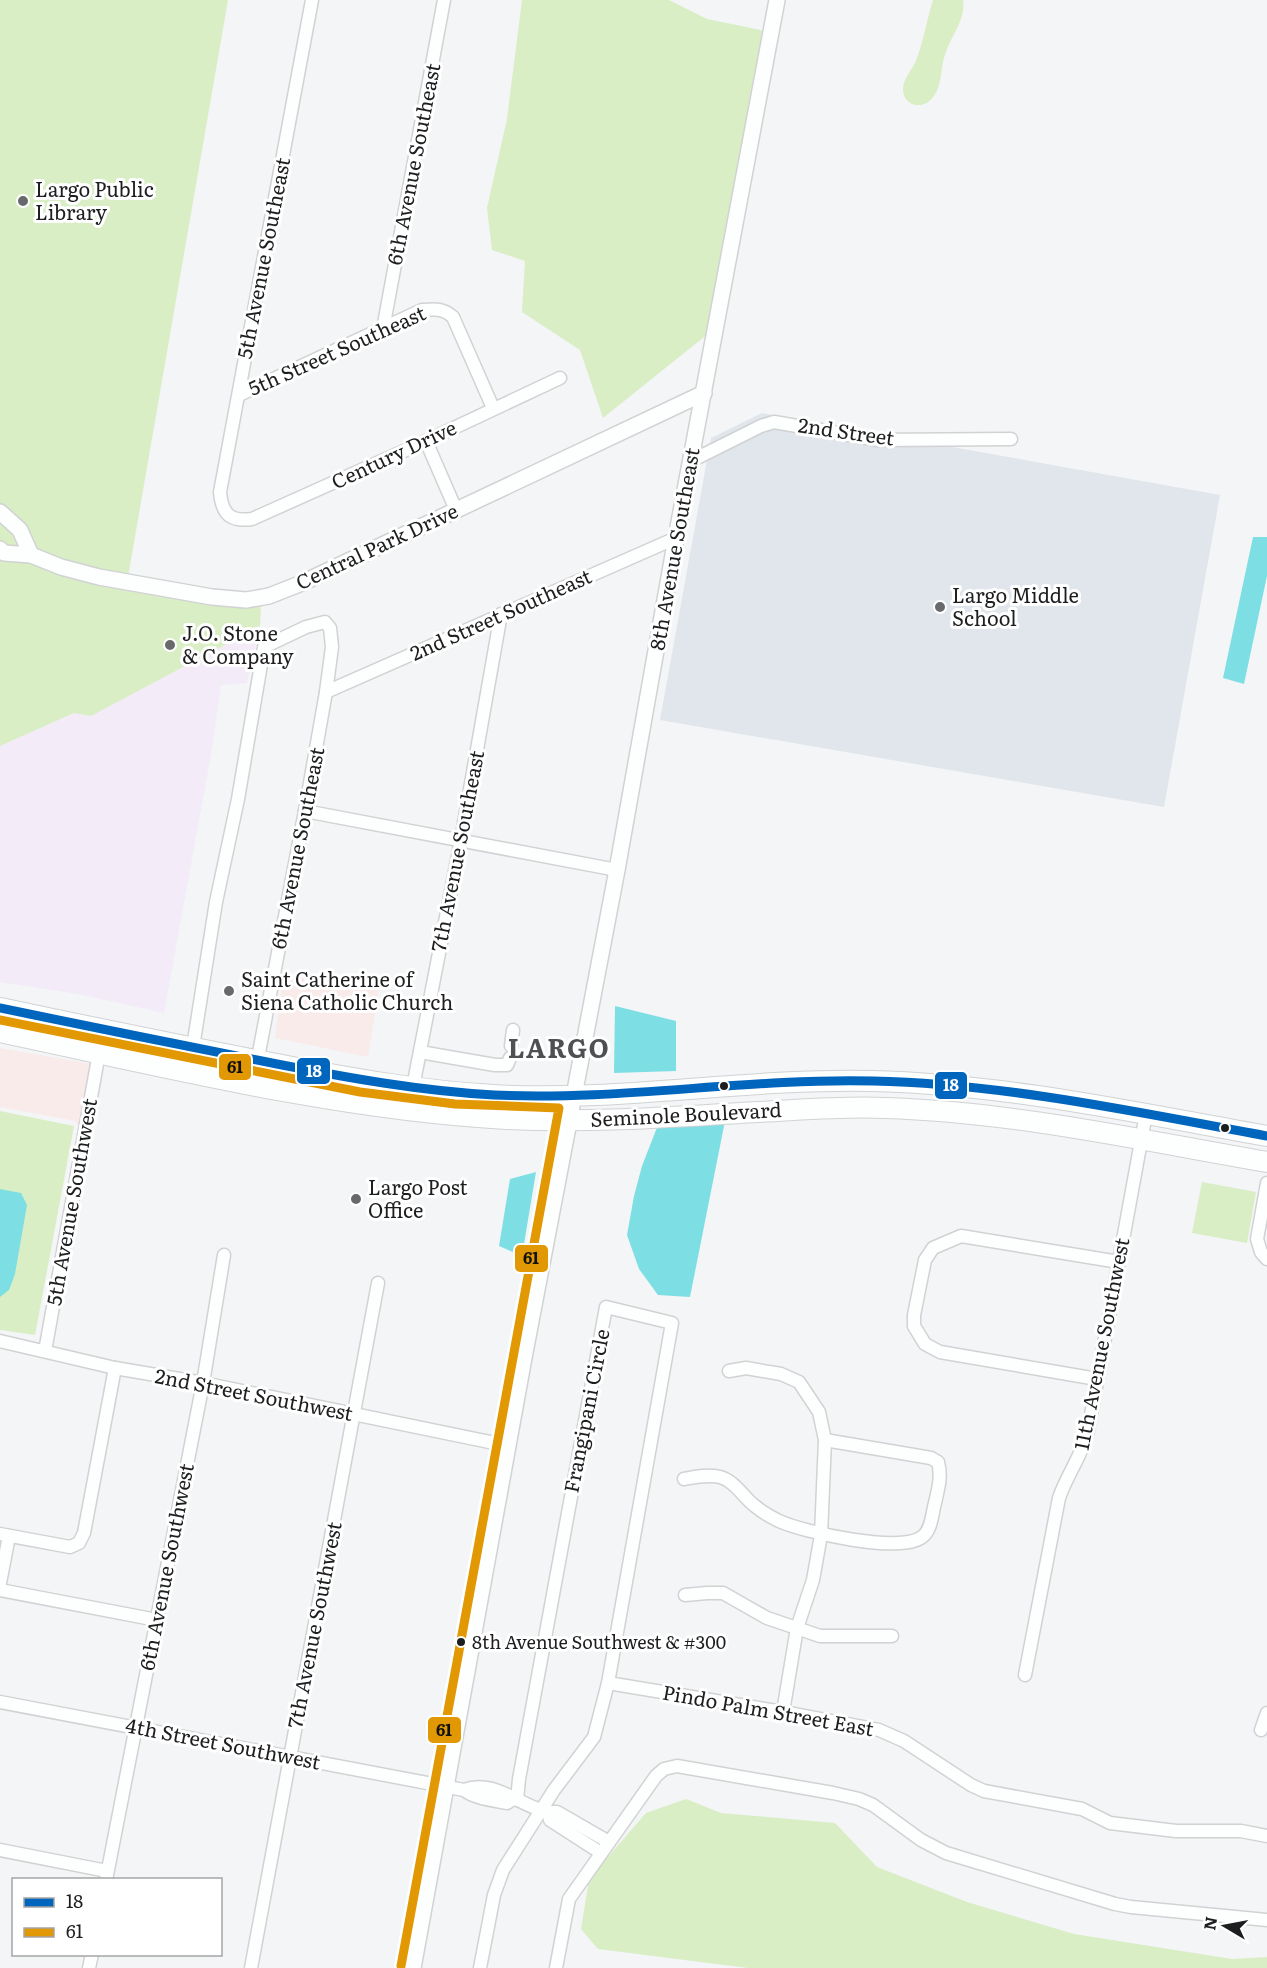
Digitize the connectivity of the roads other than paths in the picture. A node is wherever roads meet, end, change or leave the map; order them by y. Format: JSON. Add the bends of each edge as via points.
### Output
{"nodes":[{"id":1,"x":312,"y":0,"type":"edge"},
{"id":2,"x":444,"y":0,"type":"edge"},
{"id":3,"x":777,"y":0,"type":"edge"},
{"id":4,"x":383,"y":329,"type":"junction"},
{"id":5,"x":560,"y":378,"type":"dead end"},
{"id":6,"x":705,"y":393,"type":"junction"},
{"id":7,"x":239,"y":395,"type":"junction"},
{"id":8,"x":494,"y":408,"type":"junction"},
{"id":9,"x":1011,"y":439,"type":"dead end"},
{"id":10,"x":426,"y":441,"type":"junction"},
{"id":11,"x":691,"y":461,"type":"junction"},
{"id":12,"x":456,"y":510,"type":"junction"},
{"id":13,"x":0,"y":512,"type":"edge"},
{"id":14,"x":226,"y":515,"type":"joint"},
{"id":15,"x":676,"y":538,"type":"junction"},
{"id":16,"x":0,"y":549,"type":"edge"},
{"id":17,"x":31,"y":555,"type":"junction"},
{"id":18,"x":501,"y":614,"type":"junction"},
{"id":19,"x":326,"y":692,"type":"junction"},
{"id":20,"x":305,"y":811,"type":"junction"},
{"id":21,"x":461,"y":840,"type":"junction"},
{"id":22,"x":617,"y":870,"type":"junction"},
{"id":23,"x":0,"y":1008,"type":"edge"},
{"id":24,"x":106,"y":1030,"type":"junction"},
{"id":25,"x":513,"y":1030,"type":"dead end"},
{"id":26,"x":0,"y":1032,"type":"edge"},
{"id":27,"x":193,"y":1047,"type":"junction"},
{"id":28,"x":420,"y":1052,"type":"junction"},
{"id":29,"x":99,"y":1053,"type":"junction"},
{"id":30,"x":257,"y":1060,"type":"junction"},
{"id":31,"x":253,"y":1084,"type":"junction"},
{"id":32,"x":413,"y":1087,"type":"junction"},
{"id":33,"x":573,"y":1098,"type":"junction"},
{"id":34,"x":1146,"y":1114,"type":"junction"},
{"id":35,"x":569,"y":1120,"type":"junction"},
{"id":36,"x":1267,"y":1136,"type":"edge"},
{"id":37,"x":1141,"y":1140,"type":"junction"},
{"id":38,"x":1267,"y":1162,"type":"edge"},
{"id":39,"x":1267,"y":1183,"type":"edge"},
{"id":40,"x":224,"y":1255,"type":"dead end"},
{"id":41,"x":1267,"y":1259,"type":"edge"},
{"id":42,"x":1119,"y":1262,"type":"junction"},
{"id":43,"x":378,"y":1283,"type":"dead end"},
{"id":44,"x":0,"y":1341,"type":"edge"},
{"id":45,"x":45,"y":1351,"type":"junction"},
{"id":46,"x":115,"y":1368,"type":"junction"},
{"id":47,"x":729,"y":1371,"type":"dead end"},
{"id":48,"x":1097,"y":1379,"type":"junction"},
{"id":49,"x":203,"y":1383,"type":"junction"},
{"id":50,"x":354,"y":1416,"type":"junction"},
{"id":51,"x":825,"y":1440,"type":"junction"},
{"id":52,"x":509,"y":1446,"type":"junction"},
{"id":53,"x":684,"y":1479,"type":"dead end"},
{"id":54,"x":5,"y":1535,"type":"edge"},
{"id":55,"x":821,"y":1535,"type":"junction"},
{"id":56,"x":0,"y":1582,"type":"edge"},
{"id":57,"x":0,"y":1590,"type":"edge"},
{"id":58,"x":685,"y":1596,"type":"dead end"},
{"id":59,"x":157,"y":1620,"type":"junction"},
{"id":60,"x":797,"y":1629,"type":"junction"},
{"id":61,"x":892,"y":1636,"type":"dead end"},
{"id":62,"x":1025,"y":1675,"type":"dead end"},
{"id":63,"x":608,"y":1683,"type":"junction"},
{"id":64,"x":0,"y":1702,"type":"edge"},
{"id":65,"x":783,"y":1712,"type":"junction"},
{"id":66,"x":1267,"y":1713,"type":"edge"},
{"id":67,"x":135,"y":1728,"type":"junction"},
{"id":68,"x":1261,"y":1730,"type":"dead end"},
{"id":69,"x":290,"y":1756,"type":"junction"},
{"id":70,"x":446,"y":1787,"type":"junction"},
{"id":71,"x":515,"y":1800,"type":"junction"},
{"id":72,"x":546,"y":1810,"type":"junction"},
{"id":73,"x":1267,"y":1836,"type":"edge"},
{"id":74,"x":609,"y":1842,"type":"junction"},
{"id":75,"x":0,"y":1850,"type":"edge"},
{"id":76,"x":601,"y":1853,"type":"junction"},
{"id":77,"x":106,"y":1875,"type":"edge"},
{"id":78,"x":1267,"y":1920,"type":"edge"},
{"id":79,"x":250,"y":1968,"type":"edge"},
{"id":80,"x":413,"y":1968,"type":"edge"},
{"id":81,"x":480,"y":1968,"type":"edge"},
{"id":82,"x":556,"y":1968,"type":"edge"}],
"edges":[{"from":1,"to":7,"type":"street","name":"5th Avenue Southeast"},
{"from":2,"to":4,"type":"street","name":"6th Avenue Southeast"},
{"from":3,"to":6,"type":"street","name":"8th Avenue Southeast"},
{"from":4,"to":7,"type":"street","name":"5th Street Southeast"},
{"from":4,"to":8,"type":"street","name":"5th Street Southeast","via":[[422,310],[447,311]]},
{"from":5,"to":8,"type":"street","name":"Century Drive"},
{"from":6,"to":11,"type":"street","name":"8th Avenue Southeast"},
{"from":6,"to":12,"type":"street","name":"Central Park Drive"},
{"from":7,"to":14,"type":"street","name":"5th Avenue Southeast","via":[[220,492]]},
{"from":8,"to":10,"type":"street","name":"Century Drive"},
{"from":9,"to":11,"type":"street","name":"2nd Street","via":[[878,440],[774,422]]},
{"from":10,"to":12,"type":"street"},
{"from":10,"to":14,"type":"street","name":"Century Drive","via":[[252,519],[240,521]]},
{"from":11,"to":15,"type":"street","name":"8th Avenue Southeast"},
{"from":12,"to":17,"type":"street","name":"Central Park Drive","via":[[302,583],[246,600],[99,577]]},
{"from":13,"to":17,"type":"street","via":[[20,530]]},
{"from":15,"to":18,"type":"street","name":"2nd Street Southeast"},
{"from":15,"to":22,"type":"street","name":"8th Avenue Southeast"},
{"from":16,"to":17,"type":"street","name":"Central Park Drive","via":[[4,553]]},
{"from":18,"to":19,"type":"street","name":"2nd Street Southeast"},
{"from":18,"to":21,"type":"street","name":"7th Avenue Southeast"},
{"from":19,"to":20,"type":"street","name":"6th Avenue Southeast"},
{"from":19,"to":27,"type":"street","name":"6th Avenue Southeast","via":[[332,647],[330,628],[325,622],[264,647]]},
{"from":20,"to":21,"type":"street"},
{"from":20,"to":30,"type":"street","name":"6th Avenue Southeast"},
{"from":21,"to":22,"type":"street"},
{"from":21,"to":28,"type":"street","name":"7th Avenue Southeast"},
{"from":22,"to":33,"type":"street","name":"8th Avenue Southeast"},
{"from":23,"to":24,"type":"main road","name":"Seminole Boulevard"},
{"from":24,"to":27,"type":"main road","name":"Seminole Boulevard"},
{"from":24,"to":29,"type":"main road"},
{"from":25,"to":28,"type":"street","via":[[507,1065]]},
{"from":26,"to":29,"type":"main road","name":"Seminole Boulevard"},
{"from":27,"to":30,"type":"main road","name":"Seminole Boulevard"},
{"from":28,"to":32,"type":"street","name":"7th Avenue Southeast"},
{"from":29,"to":31,"type":"main road","name":"Seminole Boulevard"},
{"from":29,"to":45,"type":"street","name":"5th Avenue Southwest"},
{"from":30,"to":31,"type":"street","name":"6th Avenue Southeast"},
{"from":30,"to":32,"type":"main road","name":"Seminole Boulevard"},
{"from":31,"to":35,"type":"main road","name":"Seminole Boulevard","via":[[408,1110]]},
{"from":32,"to":33,"type":"main road","name":"Seminole Boulevard"},
{"from":33,"to":34,"type":"main road","name":"Seminole Boulevard","via":[[871,1081],[1005,1091]]},
{"from":33,"to":35,"type":"street","name":"8th Avenue Southeast"},
{"from":34,"to":36,"type":"main road","name":"Seminole Boulevard"},
{"from":34,"to":37,"type":"street","name":"11th Avenue Southwest"},
{"from":35,"to":37,"type":"main road","name":"Seminole Boulevard","via":[[883,1108],[1006,1118]]},
{"from":35,"to":52,"type":"street","name":"8th Avenue Southeast"},
{"from":37,"to":38,"type":"main road","name":"Seminole Boulevard"},
{"from":37,"to":42,"type":"street","name":"11th Avenue Southwest"},
{"from":39,"to":41,"type":"street","via":[[1257,1239]]},
{"from":40,"to":49,"type":"street","name":"6th Avenue Southwest"},
{"from":42,"to":48,"type":"street","name":"11th Avenue Southwest"},
{"from":42,"to":48,"type":"street","via":[[961,1236],[933,1248],[925,1260],[914,1315],[914,1326],[925,1344],[940,1352]]},
{"from":43,"to":50,"type":"street","name":"7th Avenue Southwest"},
{"from":44,"to":45,"type":"street","name":"2nd Street Southwest"},
{"from":45,"to":46,"type":"street","name":"2nd Street Southwest"},
{"from":46,"to":49,"type":"street","name":"2nd Street Southwest"},
{"from":46,"to":54,"type":"street","via":[[79,1543],[70,1548]]},
{"from":47,"to":51,"type":"street","via":[[746,1368],[782,1374],[799,1382],[819,1412]]},
{"from":48,"to":62,"type":"street","name":"11th Avenue Southwest","via":[[1083,1451],[1059,1498]]},
{"from":49,"to":50,"type":"street","name":"2nd Street Southwest"},
{"from":49,"to":59,"type":"street","name":"6th Avenue Southwest"},
{"from":50,"to":52,"type":"street","name":"2nd Street Southwest"},
{"from":50,"to":69,"type":"street","name":"7th Avenue Southwest"},
{"from":51,"to":55,"type":"street"},
{"from":51,"to":55,"type":"street","via":[[931,1458],[938,1462],[940,1479],[929,1527],[922,1537],[909,1542],[879,1542]]},
{"from":52,"to":70,"type":"street","name":"8th Avenue Southeast"},
{"from":53,"to":55,"type":"street","via":[[721,1478],[778,1521]]},
{"from":54,"to":56,"type":"street"},
{"from":55,"to":60,"type":"street","via":[[813,1580]]},
{"from":57,"to":59,"type":"street"},
{"from":58,"to":60,"type":"street","via":[[723,1593],[767,1618]]},
{"from":59,"to":67,"type":"street","name":"6th Avenue Southwest"},
{"from":60,"to":61,"type":"street","via":[[830,1637]]},
{"from":60,"to":65,"type":"street"},
{"from":63,"to":65,"type":"street","name":"Pindo Palm Street East"},
{"from":63,"to":71,"type":"street","name":"Frangipani Circle","via":[[672,1323],[606,1307]]},
{"from":63,"to":72,"type":"street","via":[[594,1737],[554,1790]]},
{"from":64,"to":67,"type":"street","name":"4th Street Southwest"},
{"from":65,"to":73,"type":"street","name":"Pindo Palm Street East","via":[[890,1734],[984,1791],[1082,1809],[1110,1823]]},
{"from":66,"to":68,"type":"street"},
{"from":67,"to":69,"type":"street","name":"4th Street Southwest"},
{"from":67,"to":77,"type":"street","name":"6th Avenue Southwest"},
{"from":69,"to":70,"type":"street","name":"4th Street Southwest"},
{"from":69,"to":79,"type":"street","name":"7th Avenue Southwest"},
{"from":70,"to":71,"type":"street","name":"4th Street Southwest","via":[[464,1790],[474,1786],[508,1794]]},
{"from":70,"to":80,"type":"street","name":"8th Avenue Southeast"},
{"from":71,"to":72,"type":"street","name":"4th Street Southwest"},
{"from":72,"to":74,"type":"street","name":"4th Street Southwest","via":[[557,1812]]},
{"from":72,"to":76,"type":"street","via":[[550,1820]]},
{"from":72,"to":81,"type":"street","via":[[509,1858],[498,1882]]},
{"from":74,"to":76,"type":"street"},
{"from":74,"to":78,"type":"street","via":[[656,1776],[677,1766],[845,1795],[873,1805],[946,1853],[1115,1904]]},
{"from":75,"to":77,"type":"street"},
{"from":76,"to":82,"type":"street","via":[[569,1899]]}]}
